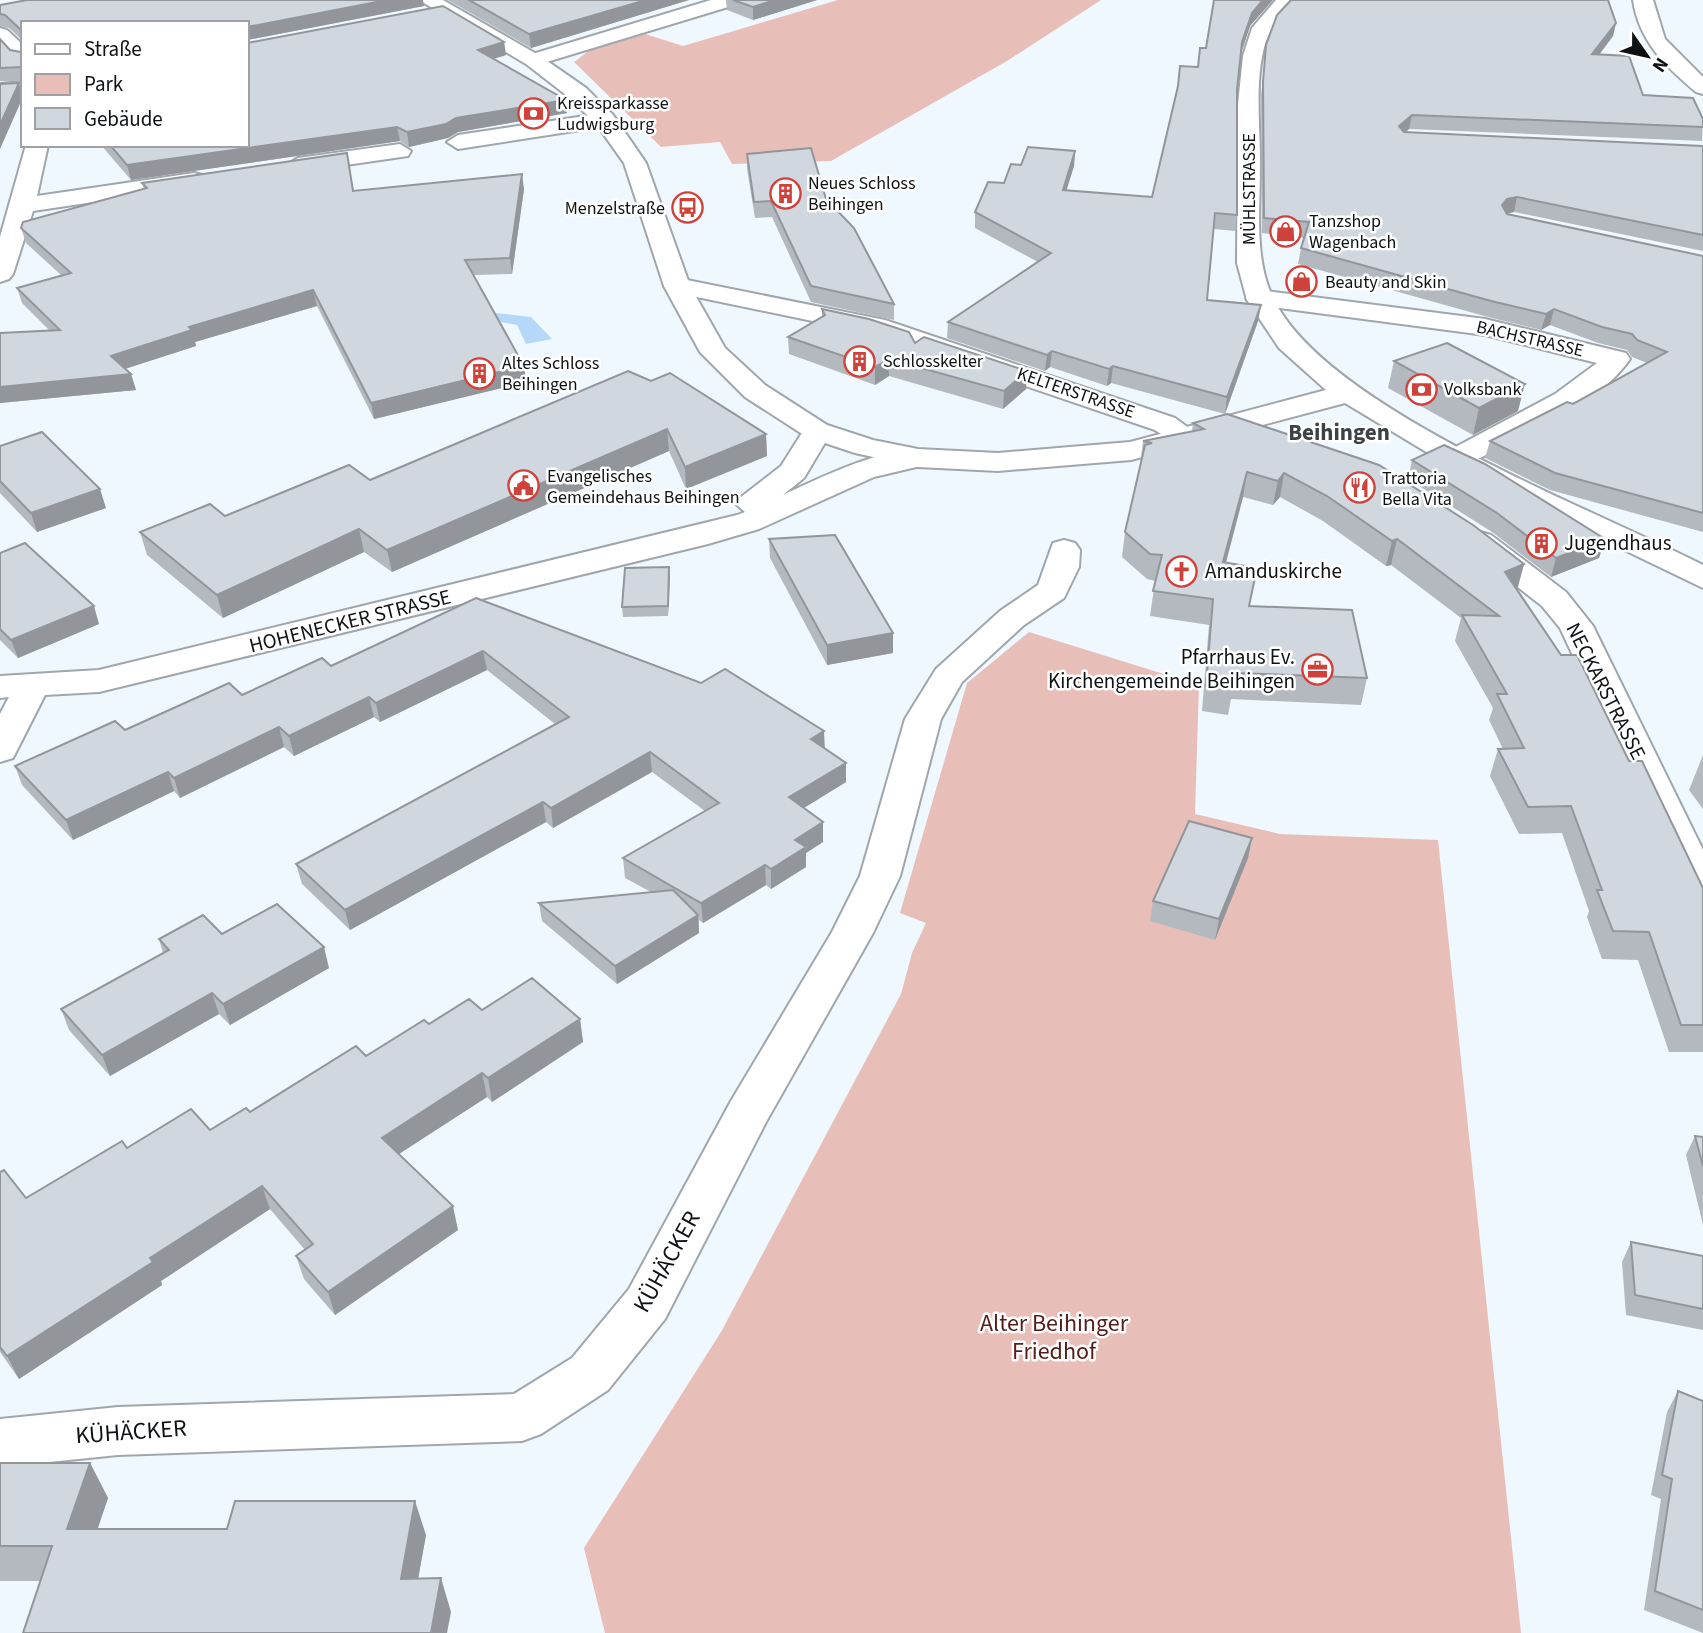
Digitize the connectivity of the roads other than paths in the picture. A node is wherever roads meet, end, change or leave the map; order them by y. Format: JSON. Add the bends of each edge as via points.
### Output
{"nodes":[{"id":1,"x":429,"y":0,"type":"edge"},
{"id":2,"x":663,"y":0,"type":"edge"},
{"id":3,"x":731,"y":0,"type":"edge"},
{"id":4,"x":1288,"y":0,"type":"edge"},
{"id":5,"x":1643,"y":0,"type":"edge"},
{"id":6,"x":448,"y":10,"type":"junction"},
{"id":7,"x":694,"y":11,"type":"junction"},
{"id":8,"x":411,"y":17,"type":"edge"},
{"id":9,"x":0,"y":34,"type":"edge"},
{"id":10,"x":21,"y":55,"type":"edge"},
{"id":11,"x":533,"y":60,"type":"junction"},
{"id":12,"x":21,"y":88,"type":"edge"},
{"id":13,"x":1703,"y":88,"type":"edge"},
{"id":14,"x":0,"y":90,"type":"edge"},
{"id":15,"x":605,"y":120,"type":"junction"},
{"id":16,"x":458,"y":142,"type":"edge"},
{"id":17,"x":37,"y":147,"type":"edge"},
{"id":18,"x":400,"y":151,"type":"edge"},
{"id":19,"x":279,"y":168,"type":"edge"},
{"id":20,"x":212,"y":178,"type":"edge"},
{"id":21,"x":23,"y":205,"type":"junction"},
{"id":22,"x":0,"y":274,"type":"edge"},
{"id":23,"x":677,"y":286,"type":"junction"},
{"id":24,"x":1259,"y":298,"type":"junction"},
{"id":25,"x":1349,"y":393,"type":"junction"},
{"id":26,"x":1234,"y":423,"type":"junction"},
{"id":27,"x":817,"y":431,"type":"junction"},
{"id":28,"x":1186,"y":437,"type":"junction"},
{"id":29,"x":1285,"y":442,"type":"edge"},
{"id":30,"x":858,"y":446,"type":"junction"},
{"id":31,"x":1459,"y":457,"type":"junction"},
{"id":32,"x":918,"y":458,"type":"junction"},
{"id":33,"x":793,"y":472,"type":"junction"},
{"id":34,"x":843,"y":479,"type":"junction"},
{"id":35,"x":1455,"y":526,"type":"edge"},
{"id":36,"x":697,"y":537,"type":"junction"},
{"id":37,"x":1064,"y":551,"type":"dead end"},
{"id":38,"x":1703,"y":578,"type":"edge"},
{"id":39,"x":16,"y":687,"type":"edge"},
{"id":40,"x":0,"y":750,"type":"edge"},
{"id":41,"x":1703,"y":891,"type":"edge"},
{"id":42,"x":0,"y":1443,"type":"edge"}],
"edges":[{"from":1,"to":6,"type":"street"},
{"from":2,"to":7,"type":"street"},
{"from":3,"to":7,"type":"street"},
{"from":4,"to":24,"type":"street","name":"MÜHLSTRASSE","via":[[1260,31],[1250,88],[1247,244]]},
{"from":5,"to":13,"type":"street","via":[[1644,16],[1666,57]]},
{"from":6,"to":8,"type":"street"},
{"from":6,"to":11,"type":"street"},
{"from":7,"to":11,"type":"street"},
{"from":9,"to":10,"type":"street"},
{"from":11,"to":15,"type":"street"},
{"from":12,"to":14,"type":"street"},
{"from":15,"to":16,"type":"street"},
{"from":15,"to":23,"type":"street","via":[[635,163]]},
{"from":17,"to":21,"type":"street"},
{"from":18,"to":19,"type":"street"},
{"from":20,"to":21,"type":"street"},
{"from":21,"to":22,"type":"street"},
{"from":23,"to":27,"type":"street","via":[[714,352],[755,391]]},
{"from":23,"to":28,"type":"street","name":"KELTERSTRASSE","via":[[876,326],[1165,424]]},
{"from":24,"to":25,"type":"street","name":"MÜHLSTRASSE","via":[[1294,349]]},
{"from":24,"to":31,"type":"street","name":"BACHSTRASSE","via":[[1485,327],[1616,359],[1558,403]]},
{"from":25,"to":26,"type":"street"},
{"from":25,"to":31,"type":"street","name":"MÜHLSTRASSE"},
{"from":26,"to":28,"type":"street"},
{"from":26,"to":29,"type":"street"},
{"from":27,"to":30,"type":"street"},
{"from":27,"to":33,"type":"street","name":"HOHENECKER STRASSE"},
{"from":28,"to":32,"type":"street","via":[[1131,451],[1068,457],[998,462]]},
{"from":30,"to":32,"type":"street"},
{"from":30,"to":33,"type":"street","name":"HOHENECKER STRASSE"},
{"from":30,"to":34,"type":"street"},
{"from":31,"to":38,"type":"street","name":"MÜHLSTRASSE"},
{"from":32,"to":34,"type":"street","name":"HOHENECKER STRASSE"},
{"from":33,"to":36,"type":"street","name":"HOHENECKER STRASSE"},
{"from":34,"to":36,"type":"street","name":"HOHENECKER STRASSE","via":[[748,522]]},
{"from":35,"to":41,"type":"street","name":"NECKARSTRASSE","via":[[1554,600],[1576,625]]},
{"from":36,"to":39,"type":"street","name":"HOHENECKER STRASSE","via":[[187,662],[99,681]]},
{"from":37,"to":42,"type":"street","name":"KÜHÄCKER","via":[[1063,567],[1052,592],[1012,618],[948,676],[923,719],[880,876],[852,933],[747,1114],[648,1304],[590,1374],[522,1418],[118,1431]]},
{"from":39,"to":40,"type":"street"}]}
